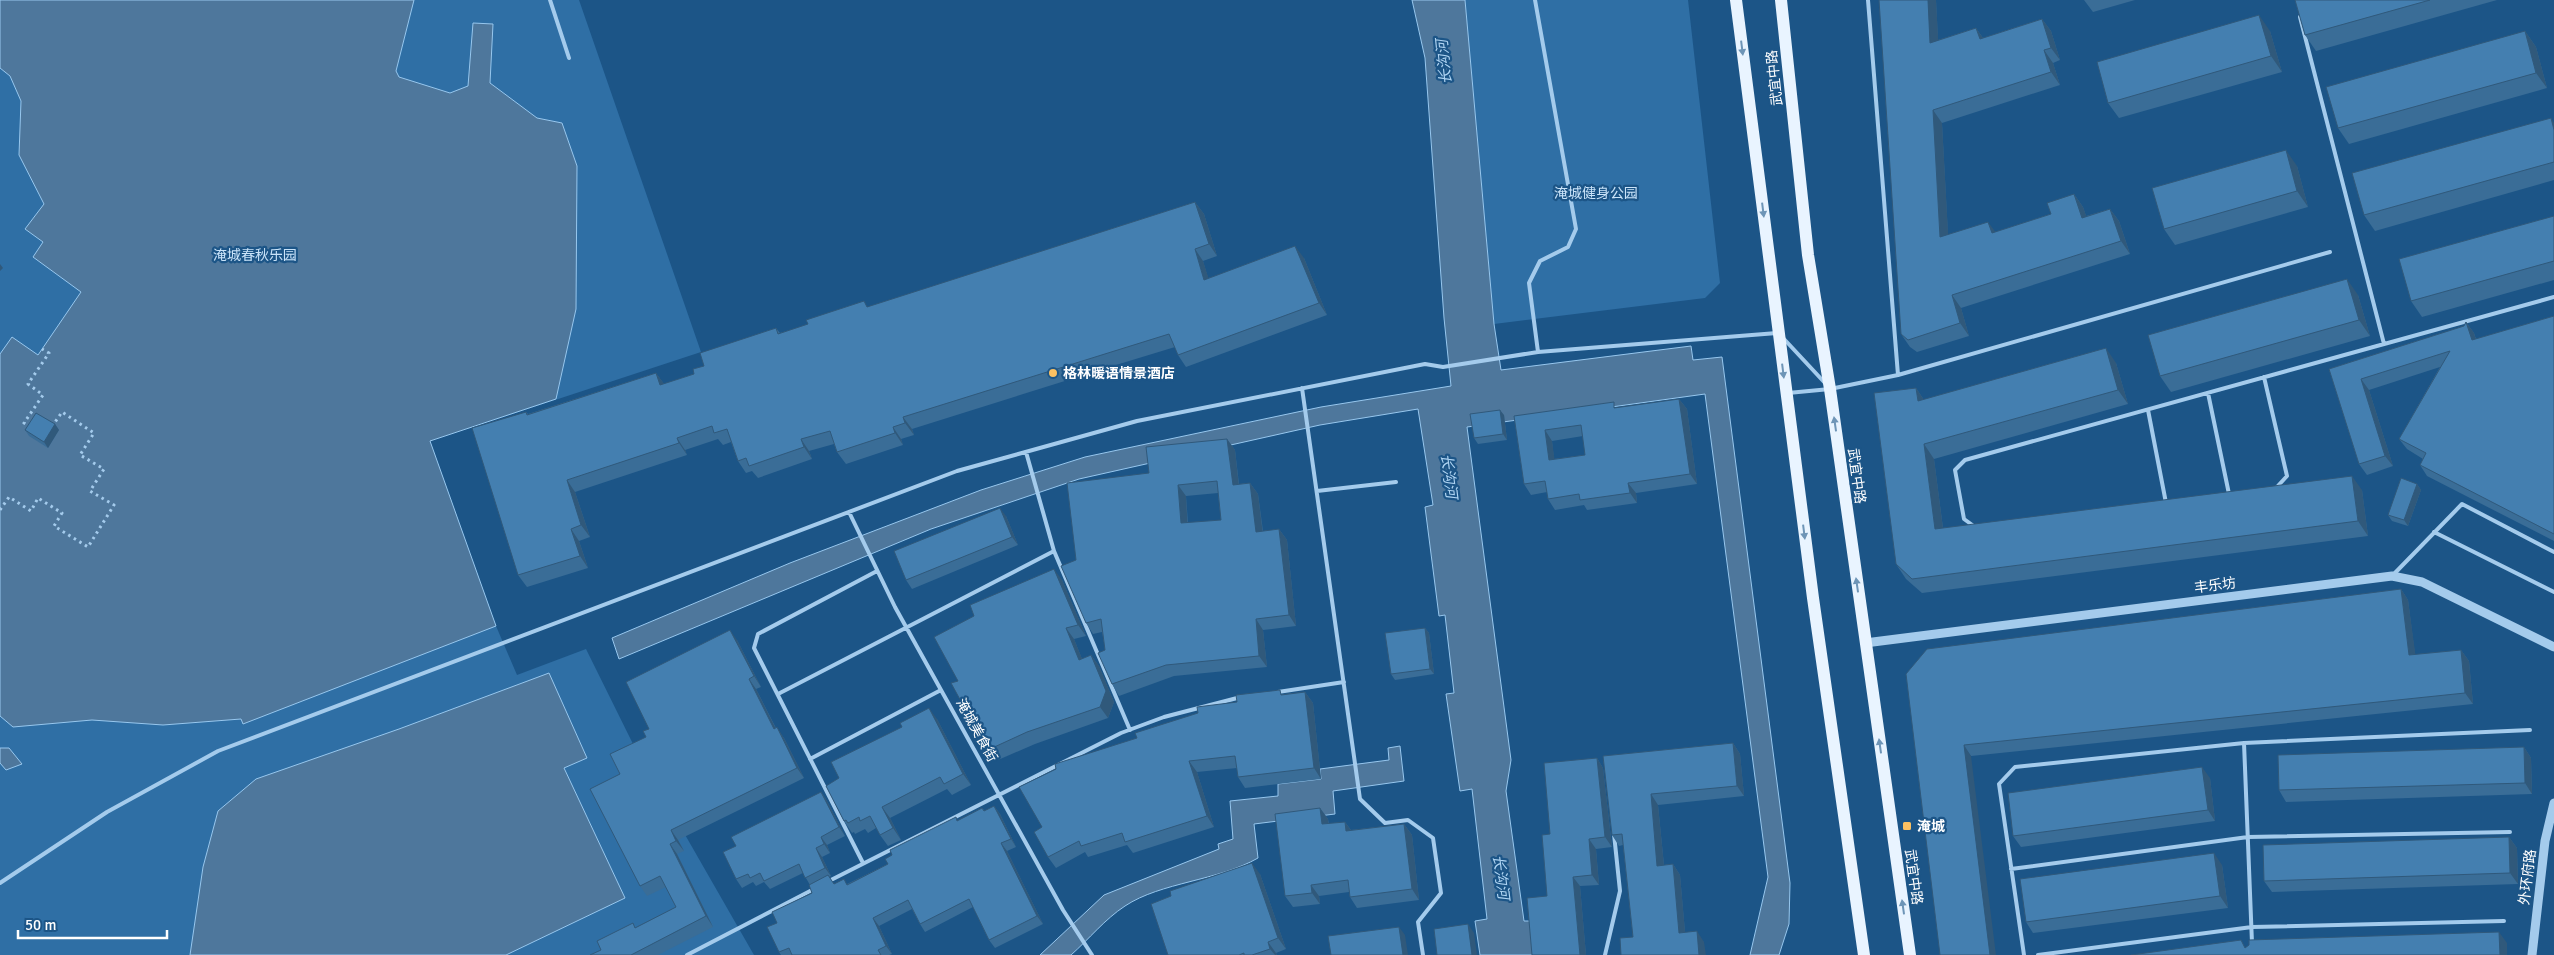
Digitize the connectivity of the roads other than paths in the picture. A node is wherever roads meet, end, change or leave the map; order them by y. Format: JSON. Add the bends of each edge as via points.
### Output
{"nodes":[{"id":1,"x":550,"y":0,"type":"edge"},
{"id":2,"x":1535,"y":0,"type":"edge"},
{"id":3,"x":1736,"y":0,"type":"edge"},
{"id":4,"x":1781,"y":0,"type":"edge"},
{"id":5,"x":1868,"y":0,"type":"edge"},
{"id":6,"x":2298,"y":10,"type":"edge"},
{"id":7,"x":569,"y":58,"type":"dead end"},
{"id":8,"x":2330,"y":252,"type":"dead end"},
{"id":9,"x":2554,"y":297,"type":"edge"},
{"id":10,"x":1778,"y":333,"type":"junction"},
{"id":11,"x":2384,"y":344,"type":"junction"},
{"id":12,"x":1538,"y":352,"type":"junction"},
{"id":13,"x":1898,"y":375,"type":"junction"},
{"id":14,"x":2264,"y":377,"type":"junction"},
{"id":15,"x":1302,"y":388,"type":"junction"},
{"id":16,"x":1830,"y":389,"type":"junction"},
{"id":17,"x":1786,"y":393,"type":"junction"},
{"id":18,"x":2208,"y":393,"type":"junction"},
{"id":19,"x":2148,"y":410,"type":"junction"},
{"id":20,"x":1026,"y":452,"type":"junction"},
{"id":21,"x":1396,"y":482,"type":"dead end"},
{"id":22,"x":2268,"y":489,"type":"edge"},
{"id":23,"x":1317,"y":491,"type":"junction"},
{"id":24,"x":2239,"y":493,"type":"edge"},
{"id":25,"x":2229,"y":494,"type":"junction"},
{"id":26,"x":2220,"y":496,"type":"edge"},
{"id":27,"x":2175,"y":502,"type":"edge"},
{"id":28,"x":2166,"y":503,"type":"junction"},
{"id":29,"x":2156,"y":504,"type":"edge"},
{"id":30,"x":849,"y":512,"type":"junction"},
{"id":31,"x":1985,"y":527,"type":"edge"},
{"id":32,"x":2434,"y":532,"type":"junction"},
{"id":33,"x":1054,"y":551,"type":"junction"},
{"id":34,"x":2554,"y":552,"type":"edge"},
{"id":35,"x":877,"y":571,"type":"junction"},
{"id":36,"x":2392,"y":576,"type":"junction"},
{"id":37,"x":2554,"y":592,"type":"edge"},
{"id":38,"x":906,"y":627,"type":"junction"},
{"id":39,"x":1865,"y":643,"type":"junction"},
{"id":40,"x":2554,"y":647,"type":"edge"},
{"id":41,"x":1344,"y":682,"type":"junction"},
{"id":42,"x":941,"y":690,"type":"junction"},
{"id":43,"x":1275,"y":692,"type":"edge"},
{"id":44,"x":778,"y":694,"type":"junction"},
{"id":45,"x":1246,"y":696,"type":"edge"},
{"id":46,"x":1130,"y":730,"type":"junction"},
{"id":47,"x":2530,"y":730,"type":"dead end"},
{"id":48,"x":2244,"y":743,"type":"junction"},
{"id":49,"x":810,"y":759,"type":"junction"},
{"id":50,"x":999,"y":793,"type":"junction"},
{"id":51,"x":2554,"y":803,"type":"edge"},
{"id":52,"x":1613,"y":824,"type":"edge"},
{"id":53,"x":2510,"y":832,"type":"dead end"},
{"id":54,"x":2248,"y":837,"type":"junction"},
{"id":55,"x":863,"y":863,"type":"junction"},
{"id":56,"x":2011,"y":868,"type":"junction"},
{"id":57,"x":0,"y":883,"type":"edge"},
{"id":58,"x":2504,"y":921,"type":"dead end"},
{"id":59,"x":2252,"y":927,"type":"junction"},
{"id":60,"x":2253,"y":946,"type":"edge"},
{"id":61,"x":687,"y":955,"type":"edge"},
{"id":62,"x":1092,"y":955,"type":"edge"},
{"id":63,"x":1423,"y":955,"type":"edge"},
{"id":64,"x":1604,"y":955,"type":"edge"},
{"id":65,"x":1864,"y":955,"type":"edge"},
{"id":66,"x":1910,"y":955,"type":"edge"},
{"id":67,"x":2024,"y":955,"type":"edge"},
{"id":68,"x":2038,"y":955,"type":"edge"},
{"id":69,"x":2532,"y":955,"type":"edge"}],
"edges":[{"from":1,"to":7,"type":"lane"},
{"from":2,"to":12,"type":"lane","via":[[1576,229],[1568,248],[1540,261],[1529,283]]},
{"from":3,"to":10,"type":"main road","name":"武宜中路","one_way":true},
{"from":4,"to":16,"type":"main road","name":"武宜中路","via":[[1808,255]]},
{"from":5,"to":13,"type":"lane"},
{"from":6,"to":11,"type":"lane"},
{"from":8,"to":13,"type":"lane"},
{"from":9,"to":11,"type":"lane"},
{"from":10,"to":12,"type":"lane"},
{"from":10,"to":16,"type":"lane"},
{"from":10,"to":17,"type":"main road","name":"武宜中路","one_way":true},
{"from":11,"to":14,"type":"lane"},
{"from":12,"to":15,"type":"lane","via":[[1442,367],[1425,364]]},
{"from":13,"to":16,"type":"lane"},
{"from":14,"to":18,"type":"lane"},
{"from":14,"to":22,"type":"lane","via":[[2287,476],[2277,488]]},
{"from":15,"to":20,"type":"lane","via":[[1137,421]]},
{"from":15,"to":23,"type":"lane"},
{"from":16,"to":17,"type":"lane"},
{"from":39,"to":16,"type":"main road","name":"武宜中路","one_way":true},
{"from":17,"to":65,"type":"main road","name":"武宜中路","one_way":true},
{"from":18,"to":19,"type":"lane"},
{"from":18,"to":25,"type":"lane"},
{"from":19,"to":28,"type":"lane"},
{"from":19,"to":31,"type":"lane","via":[[1965,460],[1955,470],[1964,519],[1976,528]]},
{"from":20,"to":30,"type":"lane","via":[[957,471]]},
{"from":20,"to":33,"type":"lane"},
{"from":21,"to":23,"type":"lane"},
{"from":23,"to":41,"type":"lane"},
{"from":24,"to":25,"type":"lane"},
{"from":25,"to":26,"type":"lane"},
{"from":27,"to":28,"type":"lane"},
{"from":28,"to":29,"type":"lane"},
{"from":30,"to":35,"type":"lane","name":"淹城美食街"},
{"from":30,"to":57,"type":"lane","via":[[218,751],[107,812]]},
{"from":32,"to":34,"type":"lane","via":[[2462,504]]},
{"from":32,"to":36,"type":"lane"},
{"from":32,"to":37,"type":"lane"},
{"from":33,"to":38,"type":"lane"},
{"from":33,"to":46,"type":"lane"},
{"from":35,"to":38,"type":"lane","name":"淹城美食街"},
{"from":35,"to":44,"type":"lane","via":[[758,634],[754,648]]},
{"from":36,"to":39,"type":"street","name":"丰乐坊"},
{"from":36,"to":40,"type":"street","name":"丰乐坊","via":[[2422,582]]},
{"from":38,"to":42,"type":"lane","name":"淹城美食街"},
{"from":38,"to":44,"type":"lane"},
{"from":66,"to":39,"type":"main road","name":"武宜中路","one_way":true},
{"from":41,"to":43,"type":"lane"},
{"from":41,"to":63,"type":"lane","via":[[1360,799],[1385,823],[1408,820],[1433,838],[1441,893],[1418,922]]},
{"from":42,"to":49,"type":"lane"},
{"from":42,"to":50,"type":"lane","name":"淹城美食街"},
{"from":44,"to":49,"type":"lane"},
{"from":45,"to":46,"type":"lane","via":[[1164,717]]},
{"from":46,"to":50,"type":"lane"},
{"from":47,"to":48,"type":"lane"},
{"from":48,"to":54,"type":"lane"},
{"from":48,"to":56,"type":"lane","via":[[2016,767],[1999,784]]},
{"from":49,"to":55,"type":"lane"},
{"from":50,"to":55,"type":"lane"},
{"from":50,"to":62,"type":"lane","name":"淹城美食街","via":[[1063,910]]},
{"from":51,"to":69,"type":"street","name":"外环府路","via":[[2545,841]]},
{"from":52,"to":64,"type":"lane","via":[[1620,891]]},
{"from":53,"to":54,"type":"lane"},
{"from":54,"to":56,"type":"lane"},
{"from":54,"to":59,"type":"lane"},
{"from":55,"to":61,"type":"lane"},
{"from":56,"to":67,"type":"lane"},
{"from":58,"to":59,"type":"lane"},
{"from":59,"to":60,"type":"lane"},
{"from":59,"to":68,"type":"lane"}]}
